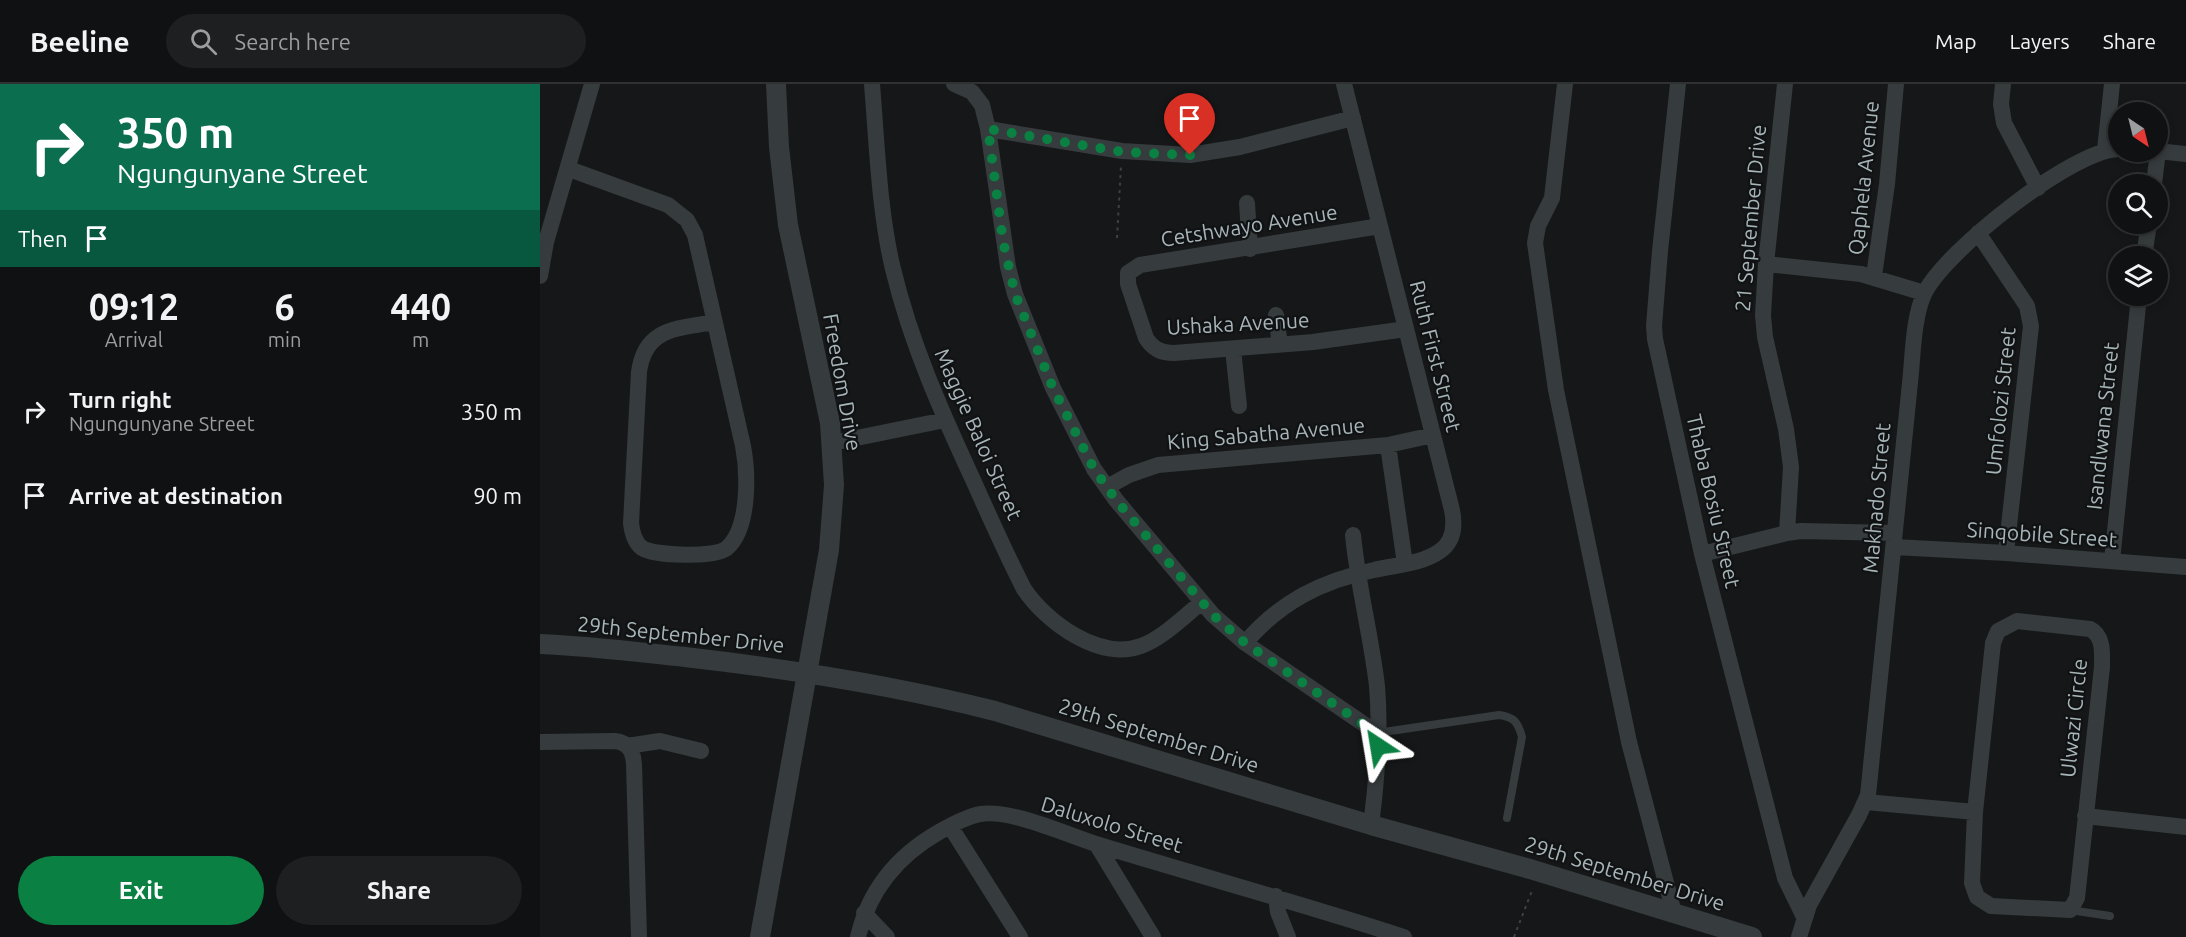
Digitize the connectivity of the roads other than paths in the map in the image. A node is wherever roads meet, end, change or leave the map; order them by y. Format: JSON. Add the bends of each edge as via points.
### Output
{"nodes":[{"id":1,"x":592,"y":84,"type":"edge"},
{"id":2,"x":776,"y":84,"type":"edge"},
{"id":3,"x":872,"y":84,"type":"edge"},
{"id":4,"x":954,"y":84,"type":"edge"},
{"id":5,"x":1344,"y":84,"type":"edge"},
{"id":6,"x":1565,"y":84,"type":"edge"},
{"id":7,"x":1678,"y":84,"type":"edge"},
{"id":8,"x":1785,"y":84,"type":"edge"},
{"id":9,"x":1896,"y":84,"type":"edge"},
{"id":10,"x":2003,"y":84,"type":"edge"},
{"id":11,"x":2112,"y":84,"type":"edge"},
{"id":12,"x":2112,"y":102,"type":"edge"},
{"id":13,"x":1353,"y":118,"type":"junction"},
{"id":14,"x":988,"y":129,"type":"junction"},
{"id":15,"x":2108,"y":151,"type":"edge"},
{"id":16,"x":2168,"y":152,"type":"edge"},
{"id":17,"x":2186,"y":154,"type":"edge"},
{"id":18,"x":569,"y":170,"type":"junction"},
{"id":19,"x":2038,"y":188,"type":"junction"},
{"id":20,"x":1247,"y":203,"type":"dead end"},
{"id":21,"x":1380,"y":226,"type":"junction"},
{"id":22,"x":1978,"y":233,"type":"junction"},
{"id":23,"x":1250,"y":249,"type":"junction"},
{"id":24,"x":1766,"y":264,"type":"junction"},
{"id":25,"x":1128,"y":273,"type":"joint"},
{"id":26,"x":540,"y":276,"type":"edge"},
{"id":27,"x":1874,"y":276,"type":"junction"},
{"id":28,"x":1924,"y":293,"type":"junction"},
{"id":29,"x":2138,"y":306,"type":"edge"},
{"id":30,"x":1276,"y":315,"type":"dead end"},
{"id":31,"x":714,"y":322,"type":"junction"},
{"id":32,"x":1406,"y":329,"type":"junction"},
{"id":33,"x":1280,"y":345,"type":"junction"},
{"id":34,"x":1233,"y":349,"type":"junction"},
{"id":35,"x":1239,"y":406,"type":"dead end"},
{"id":36,"x":945,"y":420,"type":"junction"},
{"id":37,"x":1432,"y":435,"type":"junction"},
{"id":38,"x":832,"y":443,"type":"junction"},
{"id":39,"x":1388,"y":445,"type":"junction"},
{"id":40,"x":1107,"y":487,"type":"junction"},
{"id":41,"x":1787,"y":533,"type":"junction"},
{"id":42,"x":1353,"y":535,"type":"dead end"},
{"id":43,"x":1894,"y":540,"type":"junction"},
{"id":44,"x":2006,"y":553,"type":"junction"},
{"id":45,"x":1702,"y":554,"type":"junction"},
{"id":46,"x":2112,"y":561,"type":"junction"},
{"id":47,"x":1405,"y":564,"type":"junction"},
{"id":48,"x":2186,"y":567,"type":"edge"},
{"id":49,"x":1357,"y":575,"type":"junction"},
{"id":50,"x":1201,"y":603,"type":"junction"},
{"id":51,"x":1245,"y":643,"type":"junction"},
{"id":52,"x":540,"y":644,"type":"edge"},
{"id":53,"x":808,"y":673,"type":"junction"},
{"id":54,"x":1377,"y":734,"type":"junction"},
{"id":55,"x":540,"y":742,"type":"edge"},
{"id":56,"x":627,"y":746,"type":"junction"},
{"id":57,"x":701,"y":751,"type":"dead end"},
{"id":58,"x":1866,"y":802,"type":"junction"},
{"id":59,"x":1975,"y":812,"type":"junction"},
{"id":60,"x":2085,"y":816,"type":"junction"},
{"id":61,"x":1507,"y":818,"type":"dead end"},
{"id":62,"x":1371,"y":825,"type":"junction"},
{"id":63,"x":950,"y":826,"type":"junction"},
{"id":64,"x":2186,"y":827,"type":"edge"},
{"id":65,"x":1097,"y":845,"type":"junction"},
{"id":66,"x":1276,"y":896,"type":"junction"},
{"id":67,"x":2070,"y":910,"type":"junction"},
{"id":68,"x":864,"y":913,"type":"junction"},
{"id":69,"x":1674,"y":914,"type":"junction"},
{"id":70,"x":2110,"y":915,"type":"dead end"},
{"id":71,"x":1804,"y":917,"type":"junction"},
{"id":72,"x":639,"y":937,"type":"edge"},
{"id":73,"x":760,"y":937,"type":"edge"},
{"id":74,"x":858,"y":937,"type":"edge"},
{"id":75,"x":887,"y":937,"type":"edge"},
{"id":76,"x":1020,"y":937,"type":"edge"},
{"id":77,"x":1153,"y":937,"type":"edge"},
{"id":78,"x":1288,"y":937,"type":"edge"},
{"id":79,"x":1404,"y":937,"type":"edge"},
{"id":80,"x":1752,"y":937,"type":"edge"},
{"id":81,"x":1799,"y":937,"type":"edge"}],
"edges":[{"from":1,"to":18,"type":"street"},
{"from":2,"to":38,"type":"street","name":"Freedom Drive","via":[[788,225],[828,407]]},
{"from":3,"to":36,"type":"street","name":"Maggie Baloi Street","via":[[893,268],[919,356]]},
{"from":4,"to":14,"type":"street","via":[[977,97]]},
{"from":5,"to":13,"type":"street","name":"Ruth First Street"},
{"from":6,"to":69,"type":"street","via":[[1552,198],[1538,226],[1535,243],[1556,390],[1629,742]]},
{"from":7,"to":45,"type":"street","name":"Thaba Bosiu Street","via":[[1654,326]]},
{"from":8,"to":24,"type":"street","name":"21 September Drive"},
{"from":9,"to":27,"type":"street","name":"Qaphela Avenue"},
{"from":10,"to":19,"type":"street","via":[[2004,123]]},
{"from":11,"to":12,"type":"street"},
{"from":13,"to":14,"type":"street","via":[[1213,152],[1168,155],[1122,152]]},
{"from":13,"to":21,"type":"street","name":"Ruth First Street"},
{"from":14,"to":40,"type":"street","via":[[1003,241],[1015,294],[1067,418]]},
{"from":15,"to":19,"type":"street","name":"Makhado Street","via":[[2081,161]]},
{"from":16,"to":17,"type":"street"},
{"from":18,"to":26,"type":"street","via":[[546,242]]},
{"from":18,"to":31,"type":"street","via":[[668,205],[682,214],[695,235]]},
{"from":19,"to":22,"type":"street","name":"Makhado Street"},
{"from":20,"to":23,"type":"street"},
{"from":21,"to":23,"type":"street","name":"Cetshwayo Avenue"},
{"from":21,"to":32,"type":"street","name":"Ruth First Street"},
{"from":22,"to":28,"type":"street","name":"Makhado Street"},
{"from":22,"to":44,"type":"street","name":"Umfolozi Street","via":[[2027,306],[2031,326]]},
{"from":23,"to":25,"type":"street","name":"Cetshwayo Avenue","via":[[1140,265]]},
{"from":24,"to":27,"type":"street"},
{"from":24,"to":41,"type":"street","name":"21 September Drive","via":[[1765,337],[1791,467]]},
{"from":25,"to":34,"type":"street","name":"Ushaka Avenue","via":[[1146,338],[1155,348],[1167,353]]},
{"from":27,"to":28,"type":"street"},
{"from":28,"to":43,"type":"street","name":"Makhado Street","via":[[1917,325]]},
{"from":29,"to":46,"type":"street","name":"Isandlwana Street"},
{"from":30,"to":33,"type":"street"},
{"from":31,"to":31,"type":"street","via":[[747,470],[738,531],[720,553],[651,552],[639,546],[631,523],[642,355],[660,334]]},
{"from":32,"to":33,"type":"street","name":"Ushaka Avenue"},
{"from":32,"to":37,"type":"street","name":"Ruth First Street"},
{"from":33,"to":34,"type":"street","name":"Ushaka Avenue"},
{"from":34,"to":35,"type":"street"},
{"from":36,"to":38,"type":"street"},
{"from":36,"to":50,"type":"street","name":"Maggie Baloi Street","via":[[1024,589],[1060,628],[1104,646],[1131,648],[1152,640]]},
{"from":37,"to":39,"type":"street","name":"King Sabatha Avenue"},
{"from":37,"to":47,"type":"street","name":"Ruth First Street","via":[[1452,510],[1453,533],[1442,550]]},
{"from":38,"to":53,"type":"street","name":"Freedom Drive","via":[[832,530]]},
{"from":39,"to":40,"type":"street","name":"King Sabatha Avenue","via":[[1158,465]]},
{"from":39,"to":47,"type":"street"},
{"from":40,"to":50,"type":"street"},
{"from":41,"to":43,"type":"street","name":"Sinqobile Street"},
{"from":41,"to":45,"type":"street","name":"Sinqobile Street"},
{"from":42,"to":49,"type":"street"},
{"from":43,"to":44,"type":"street","name":"Sinqobile Street"},
{"from":43,"to":58,"type":"street","name":"Makhado Street"},
{"from":44,"to":46,"type":"street","name":"Sinqobile Street"},
{"from":45,"to":71,"type":"street","name":"Thaba Bosiu Street","via":[[1785,878]]},
{"from":46,"to":48,"type":"street","name":"Sinqobile Street"},
{"from":47,"to":49,"type":"street","name":"Ruth First Street"},
{"from":49,"to":51,"type":"street","name":"Ruth First Street","via":[[1295,599],[1267,618]]},
{"from":49,"to":54,"type":"street","via":[[1376,677]]},
{"from":50,"to":51,"type":"street"},
{"from":51,"to":54,"type":"street"},
{"from":52,"to":53,"type":"street","name":"29th September Drive"},
{"from":53,"to":62,"type":"street","name":"29th September Drive","via":[[899,688],[995,711]]},
{"from":53,"to":73,"type":"street","name":"Freedom Drive"},
{"from":54,"to":61,"type":"lane","via":[[1498,715],[1511,717],[1519,724],[1522,737]]},
{"from":54,"to":62,"type":"street","via":[[1377,780]]},
{"from":55,"to":56,"type":"street","via":[[615,741]]},
{"from":56,"to":57,"type":"street","via":[[654,741]]},
{"from":56,"to":72,"type":"street","via":[[634,764]]},
{"from":58,"to":59,"type":"street"},
{"from":58,"to":71,"type":"street","name":"Makhado Street"},
{"from":59,"to":60,"type":"street","name":"Ulwazi Circle","via":[[1993,643],[1998,631],[2017,621],[2090,629],[2100,640],[2102,667]]},
{"from":59,"to":67,"type":"street","name":"Ulwazi Circle","via":[[1972,884],[1977,897],[1991,906]]},
{"from":60,"to":64,"type":"street"},
{"from":60,"to":67,"type":"street","name":"Ulwazi Circle","via":[[2077,898]]},
{"from":62,"to":69,"type":"street","name":"29th September Drive"},
{"from":63,"to":65,"type":"street","name":"Daluxolo Street","via":[[981,814],[1002,815]]},
{"from":63,"to":68,"type":"street","name":"Daluxolo Street","via":[[910,851],[891,870]]},
{"from":63,"to":76,"type":"street"},
{"from":65,"to":66,"type":"street","name":"Daluxolo Street"},
{"from":65,"to":77,"type":"street"},
{"from":66,"to":78,"type":"street"},
{"from":66,"to":79,"type":"street","name":"Daluxolo Street"},
{"from":67,"to":70,"type":"lane"},
{"from":68,"to":74,"type":"street","name":"Daluxolo Street"},
{"from":68,"to":75,"type":"street"},
{"from":69,"to":80,"type":"street","name":"29th September Drive"},
{"from":71,"to":81,"type":"street","name":"Makhado Street"}]}
